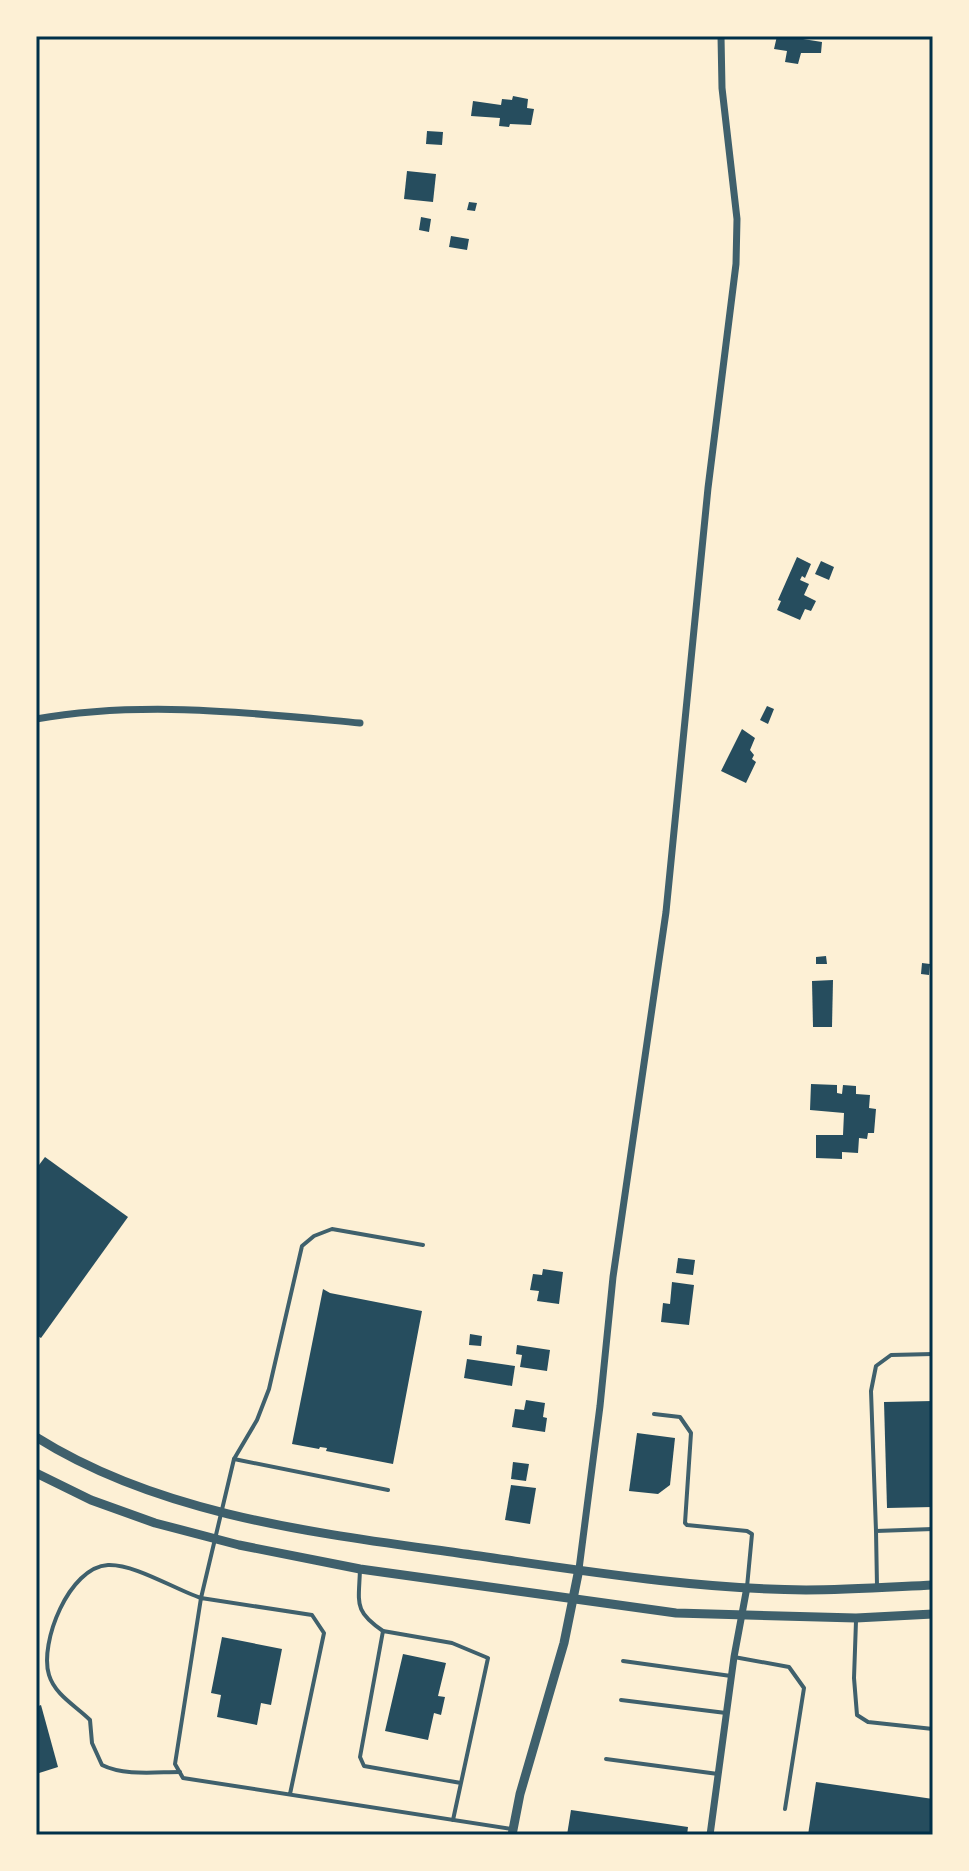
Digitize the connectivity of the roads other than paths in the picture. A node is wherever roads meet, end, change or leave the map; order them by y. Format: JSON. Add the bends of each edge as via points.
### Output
{"nodes":[{"id":1,"x":721,"y":36,"type":"edge"},
{"id":2,"x":36,"y":719,"type":"edge"},
{"id":3,"x":360,"y":723,"type":"dead end"},
{"id":4,"x":423,"y":1245,"type":"dead end"},
{"id":5,"x":933,"y":1354,"type":"edge"},
{"id":6,"x":654,"y":1414,"type":"dead end"},
{"id":7,"x":36,"y":1437,"type":"edge"},
{"id":8,"x":234,"y":1459,"type":"junction"},
{"id":9,"x":36,"y":1473,"type":"edge"},
{"id":10,"x":388,"y":1490,"type":"dead end"},
{"id":11,"x":222,"y":1510,"type":"junction"},
{"id":12,"x":933,"y":1529,"type":"edge"},
{"id":13,"x":876,"y":1531,"type":"junction"},
{"id":14,"x":214,"y":1539,"type":"junction"},
{"id":15,"x":360,"y":1569,"type":"junction"},
{"id":16,"x":579,"y":1569,"type":"junction"},
{"id":17,"x":933,"y":1585,"type":"edge"},
{"id":18,"x":747,"y":1587,"type":"junction"},
{"id":19,"x":877,"y":1588,"type":"junction"},
{"id":20,"x":201,"y":1598,"type":"junction"},
{"id":21,"x":574,"y":1599,"type":"junction"},
{"id":22,"x":933,"y":1614,"type":"edge"},
{"id":23,"x":742,"y":1616,"type":"junction"},
{"id":24,"x":856,"y":1618,"type":"junction"},
{"id":25,"x":383,"y":1631,"type":"junction"},
{"id":26,"x":734,"y":1657,"type":"junction"},
{"id":27,"x":623,"y":1661,"type":"dead end"},
{"id":28,"x":731,"y":1676,"type":"junction"},
{"id":29,"x":621,"y":1700,"type":"dead end"},
{"id":30,"x":726,"y":1713,"type":"junction"},
{"id":31,"x":933,"y":1729,"type":"edge"},
{"id":32,"x":606,"y":1759,"type":"dead end"},
{"id":33,"x":180,"y":1772,"type":"junction"},
{"id":34,"x":718,"y":1774,"type":"junction"},
{"id":35,"x":461,"y":1783,"type":"junction"},
{"id":36,"x":290,"y":1794,"type":"junction"},
{"id":37,"x":785,"y":1809,"type":"dead end"},
{"id":38,"x":453,"y":1820,"type":"junction"},
{"id":39,"x":513,"y":1832,"type":"edge"},
{"id":40,"x":710,"y":1835,"type":"edge"}],
"edges":[{"from":1,"to":16,"type":"street","via":[[736,264],[666,912],[613,1277]]},
{"from":2,"to":3,"type":"street","via":[[138,708]]},
{"from":4,"to":8,"type":"lane","via":[[332,1229],[302,1246],[269,1389]]},
{"from":5,"to":13,"type":"lane","via":[[891,1355],[876,1366],[871,1391]]},
{"from":6,"to":18,"type":"lane","via":[[680,1417],[691,1433],[685,1523],[752,1534]]},
{"from":7,"to":11,"type":"street","via":[[150,1491]]},
{"from":8,"to":10,"type":"lane"},
{"from":8,"to":11,"type":"lane"},
{"from":9,"to":14,"type":"street","via":[[103,1505]]},
{"from":11,"to":14,"type":"lane"},
{"from":11,"to":16,"type":"street","via":[[373,1541]]},
{"from":12,"to":13,"type":"lane"},
{"from":13,"to":19,"type":"lane"},
{"from":14,"to":15,"type":"street"},
{"from":14,"to":20,"type":"lane"},
{"from":15,"to":21,"type":"street"},
{"from":15,"to":25,"type":"lane","via":[[359,1605],[365,1619]]},
{"from":16,"to":18,"type":"street"},
{"from":16,"to":21,"type":"street"},
{"from":17,"to":19,"type":"street"},
{"from":18,"to":19,"type":"street"},
{"from":18,"to":23,"type":"street"},
{"from":20,"to":33,"type":"lane","via":[[175,1764]]},
{"from":20,"to":33,"type":"lane","via":[[107,1565],[78,1581],[49,1638],[48,1674],[59,1694],[90,1720],[102,1765]]},
{"from":20,"to":36,"type":"lane","via":[[312,1615],[324,1633]]},
{"from":21,"to":23,"type":"street"},
{"from":21,"to":39,"type":"street"},
{"from":22,"to":24,"type":"street"},
{"from":23,"to":24,"type":"street"},
{"from":23,"to":26,"type":"street"},
{"from":24,"to":31,"type":"lane","via":[[857,1715],[868,1722]]},
{"from":25,"to":35,"type":"lane","via":[[360,1757],[364,1766]]},
{"from":25,"to":35,"type":"lane","via":[[452,1643],[488,1658]]},
{"from":26,"to":28,"type":"street"},
{"from":26,"to":37,"type":"lane","via":[[789,1667],[804,1688]]},
{"from":27,"to":28,"type":"lane"},
{"from":28,"to":30,"type":"street"},
{"from":29,"to":30,"type":"lane"},
{"from":30,"to":34,"type":"street"},
{"from":32,"to":34,"type":"lane"},
{"from":33,"to":36,"type":"lane","via":[[183,1778]]},
{"from":34,"to":40,"type":"street"},
{"from":35,"to":38,"type":"lane"},
{"from":36,"to":38,"type":"lane"},
{"from":38,"to":39,"type":"lane"}]}
